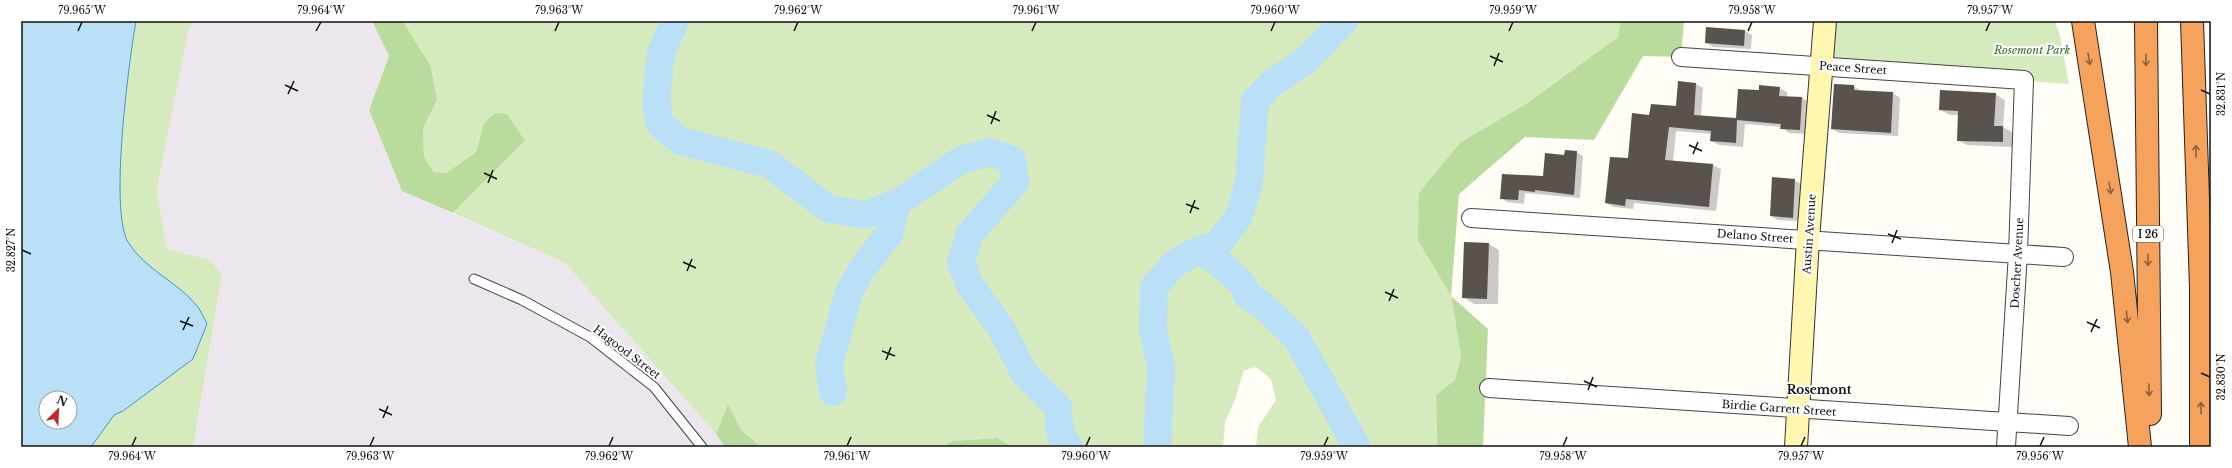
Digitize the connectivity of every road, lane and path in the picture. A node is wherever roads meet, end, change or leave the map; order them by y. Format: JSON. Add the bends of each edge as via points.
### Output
{"nodes":[{"id":1,"x":1825,"y":21,"type":"edge"},
{"id":2,"x":2083,"y":21,"type":"edge"},
{"id":3,"x":2146,"y":21,"type":"edge"},
{"id":4,"x":2192,"y":21,"type":"edge"},
{"id":5,"x":1681,"y":57,"type":"dead end"},
{"id":6,"x":1822,"y":66,"type":"junction"},
{"id":7,"x":2024,"y":80,"type":"joint"},
{"id":8,"x":2211,"y":166,"type":"edge"},
{"id":9,"x":1471,"y":218,"type":"dead end"},
{"id":10,"x":1808,"y":239,"type":"junction"},
{"id":11,"x":2018,"y":253,"type":"junction"},
{"id":12,"x":2064,"y":257,"type":"dead end"},
{"id":13,"x":474,"y":279,"type":"dead end"},
{"id":14,"x":2201,"y":288,"type":"junction"},
{"id":15,"x":1489,"y":388,"type":"dead end"},
{"id":16,"x":1798,"y":409,"type":"junction"},
{"id":17,"x":2008,"y":423,"type":"junction"},
{"id":18,"x":2069,"y":426,"type":"dead end"},
{"id":19,"x":702,"y":447,"type":"edge"},
{"id":20,"x":1796,"y":447,"type":"edge"},
{"id":21,"x":2006,"y":447,"type":"edge"},
{"id":22,"x":2140,"y":447,"type":"edge"},
{"id":23,"x":2150,"y":447,"type":"edge"},
{"id":24,"x":2201,"y":447,"type":"edge"}],
"edges":[{"from":1,"to":6,"type":"street","name":"Austin Avenue"},
{"from":2,"to":22,"type":"highway","one_way":true,"via":[[2122,272]]},
{"from":3,"to":23,"type":"highway","number":"I 26","one_way":true},
{"from":14,"to":4,"type":"highway","one_way":true},
{"from":5,"to":6,"type":"street","name":"Peace Street"},
{"from":6,"to":7,"type":"street","name":"Peace Street"},
{"from":6,"to":10,"type":"street","name":"Austin Avenue"},
{"from":7,"to":11,"type":"street","name":"Doscher Avenue"},
{"from":8,"to":14,"type":"highway"},
{"from":9,"to":10,"type":"street","name":"Delano Street"},
{"from":10,"to":11,"type":"street","name":"Delano Street"},
{"from":10,"to":16,"type":"street","name":"Austin Avenue"},
{"from":11,"to":12,"type":"street","name":"Delano Street"},
{"from":11,"to":17,"type":"street","name":"Doscher Avenue"},
{"from":13,"to":19,"type":"lane","name":"Hagood Street","via":[[522,300],[590,337],[654,387]]},
{"from":24,"to":14,"type":"highway","one_way":true},
{"from":15,"to":16,"type":"street","name":"Birdie Garrett Street"},
{"from":16,"to":17,"type":"street","name":"Birdie Garrett Street"},
{"from":16,"to":20,"type":"street","name":"Austin Avenue"},
{"from":17,"to":18,"type":"street","name":"Birdie Garrett Street"},
{"from":17,"to":21,"type":"street","name":"Doscher Avenue"}]}
